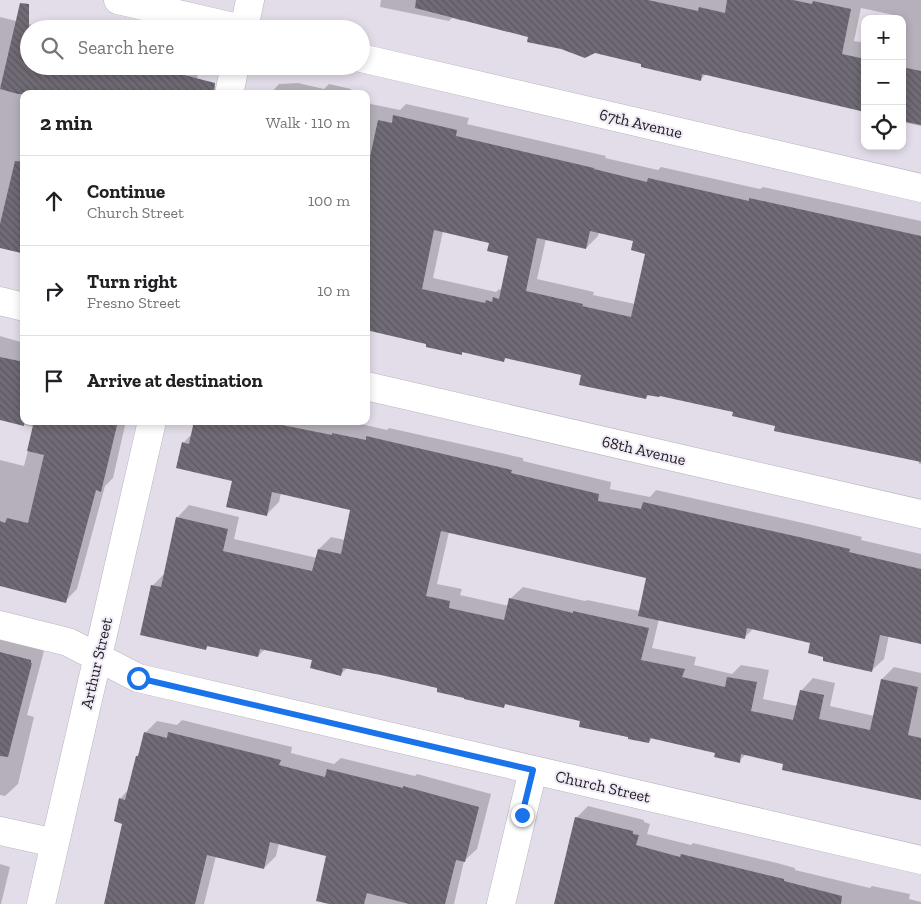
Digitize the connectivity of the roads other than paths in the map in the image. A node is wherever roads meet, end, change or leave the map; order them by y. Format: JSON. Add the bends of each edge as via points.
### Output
{"nodes":[{"id":1,"x":118,"y":0,"type":"edge"},
{"id":2,"x":250,"y":0,"type":"edge"},
{"id":3,"x":204,"y":20,"type":"edge"},
{"id":4,"x":245,"y":20,"type":"edge"},
{"id":5,"x":370,"y":60,"type":"edge"},
{"id":6,"x":234,"y":75,"type":"edge"},
{"id":7,"x":230,"y":90,"type":"edge"},
{"id":8,"x":921,"y":188,"type":"edge"},
{"id":9,"x":0,"y":301,"type":"edge"},
{"id":10,"x":20,"y":306,"type":"edge"},
{"id":11,"x":370,"y":387,"type":"edge"},
{"id":12,"x":151,"y":425,"type":"edge"},
{"id":13,"x":921,"y":514,"type":"edge"},
{"id":14,"x":0,"y":625,"type":"edge"},
{"id":15,"x":98,"y":658,"type":"junction"},
{"id":16,"x":533,"y":770,"type":"junction"},
{"id":17,"x":0,"y":831,"type":"edge"},
{"id":18,"x":55,"y":843,"type":"junction"},
{"id":19,"x":921,"y":860,"type":"edge"},
{"id":20,"x":41,"y":904,"type":"edge"},
{"id":21,"x":502,"y":904,"type":"edge"}],
"edges":[{"from":1,"to":3,"type":"street"},
{"from":2,"to":4,"type":"street"},
{"from":5,"to":8,"type":"street","name":"67th Avenue"},
{"from":6,"to":7,"type":"street"},
{"from":9,"to":10,"type":"street"},
{"from":11,"to":13,"type":"street","name":"68th Avenue"},
{"from":12,"to":15,"type":"street","name":"Arthur Street"},
{"from":14,"to":15,"type":"street","name":"Church Street","via":[[68,642]]},
{"from":15,"to":16,"type":"street","name":"Church Street","via":[[138,678]]},
{"from":15,"to":18,"type":"street","name":"Arthur Street"},
{"from":16,"to":19,"type":"street","name":"Church Street"},
{"from":16,"to":21,"type":"street"},
{"from":17,"to":18,"type":"street"},
{"from":18,"to":20,"type":"street","name":"Arthur Street"}]}
